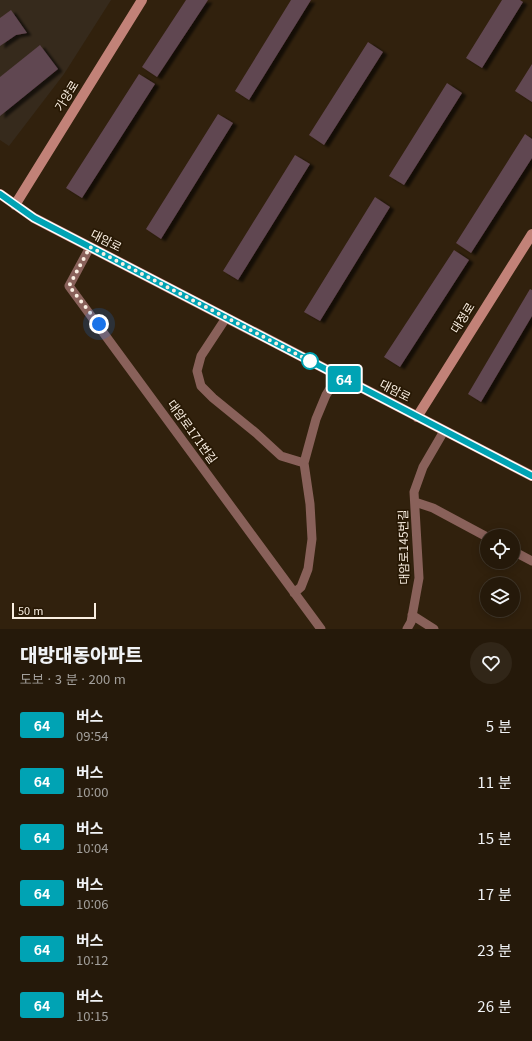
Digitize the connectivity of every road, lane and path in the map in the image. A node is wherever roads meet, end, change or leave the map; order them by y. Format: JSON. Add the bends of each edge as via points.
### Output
{"nodes":[{"id":1,"x":142,"y":0,"type":"edge"},
{"id":2,"x":0,"y":194,"type":"edge"},
{"id":3,"x":15,"y":205,"type":"junction"},
{"id":4,"x":532,"y":234,"type":"edge"},
{"id":5,"x":90,"y":247,"type":"junction"},
{"id":6,"x":226,"y":318,"type":"junction"},
{"id":7,"x":338,"y":376,"type":"junction"},
{"id":8,"x":417,"y":416,"type":"junction"},
{"id":9,"x":444,"y":430,"type":"junction"},
{"id":10,"x":304,"y":463,"type":"junction"},
{"id":11,"x":532,"y":476,"type":"edge"},
{"id":12,"x":415,"y":502,"type":"junction"},
{"id":13,"x":480,"y":533,"type":"edge"},
{"id":14,"x":520,"y":555,"type":"edge"},
{"id":15,"x":532,"y":561,"type":"edge"},
{"id":16,"x":294,"y":593,"type":"junction"},
{"id":17,"x":412,"y":615,"type":"junction"},
{"id":18,"x":321,"y":629,"type":"edge"},
{"id":19,"x":406,"y":629,"type":"edge"},
{"id":20,"x":434,"y":629,"type":"edge"}],
"edges":[{"from":1,"to":3,"type":"street","name":"가양로"},
{"from":2,"to":3,"type":"street","name":"대암로"},
{"from":3,"to":5,"type":"street","name":"대암로","via":[[34,218]]},
{"from":4,"to":8,"type":"street","name":"대정로"},
{"from":5,"to":6,"type":"street","name":"대암로"},
{"from":5,"to":16,"type":"street","name":"대암로171번길","via":[[69,286]]},
{"from":6,"to":7,"type":"street","name":"대암로"},
{"from":6,"to":10,"type":"street","via":[[201,356],[197,371],[201,386],[281,456]]},
{"from":7,"to":8,"type":"street","name":"대암로"},
{"from":7,"to":10,"type":"street","via":[[326,395],[316,419]]},
{"from":8,"to":9,"type":"street","name":"대암로"},
{"from":9,"to":11,"type":"street","name":"대암로"},
{"from":9,"to":12,"type":"street","name":"대암로145번길","via":[[423,467],[414,492]]},
{"from":10,"to":16,"type":"street","via":[[312,539],[308,569],[302,586]]},
{"from":12,"to":13,"type":"street","name":"대암로145번길","via":[[433,508]]},
{"from":12,"to":17,"type":"street","name":"대암로145번길","via":[[419,578]]},
{"from":14,"to":15,"type":"street"},
{"from":16,"to":18,"type":"street","name":"대암로171번길"},
{"from":17,"to":19,"type":"street","name":"대암로145번길"},
{"from":17,"to":20,"type":"street"}]}
